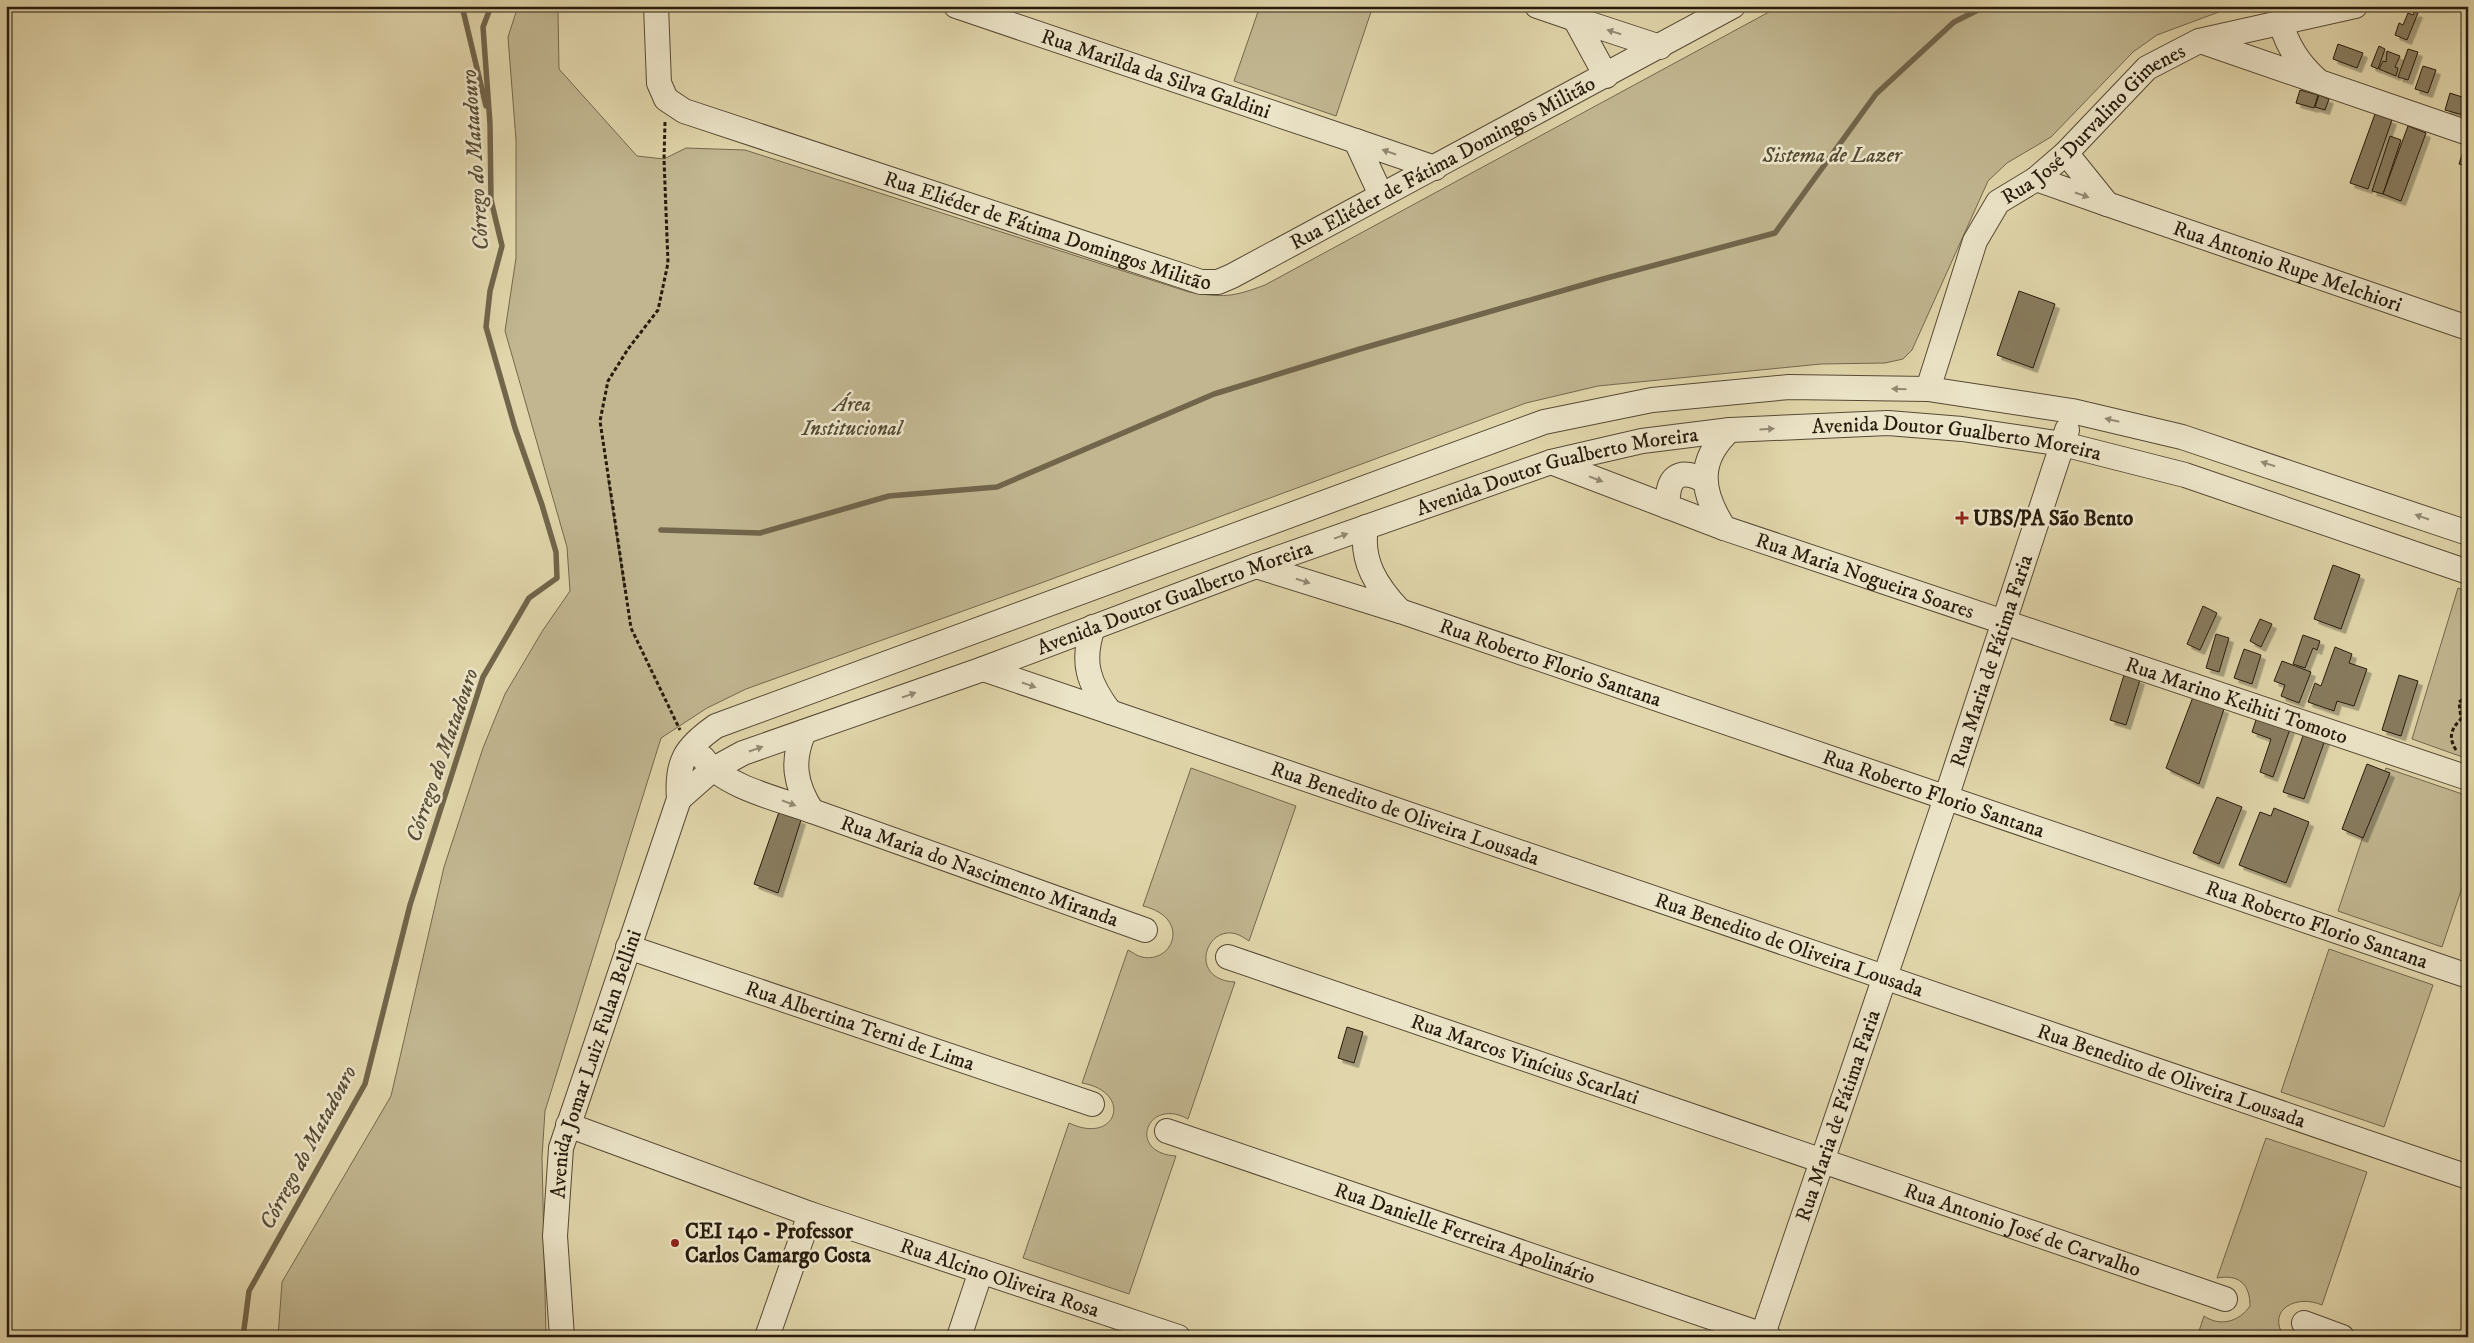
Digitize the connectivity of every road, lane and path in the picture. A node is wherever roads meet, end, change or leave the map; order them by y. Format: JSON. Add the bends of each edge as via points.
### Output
{"nodes":[{"id":1,"x":656,"y":6,"type":"edge"},
{"id":2,"x":956,"y":6,"type":"edge"},
{"id":3,"x":1537,"y":6,"type":"edge"},
{"id":4,"x":1733,"y":6,"type":"edge"},
{"id":5,"x":2355,"y":6,"type":"edge"},
{"id":6,"x":1575,"y":19,"type":"junction"},
{"id":7,"x":2270,"y":25,"type":"junction"},
{"id":8,"x":2199,"y":41,"type":"junction"},
{"id":9,"x":1660,"y":47,"type":"junction"},
{"id":10,"x":2266,"y":64,"type":"junction"},
{"id":11,"x":1606,"y":76,"type":"junction"},
{"id":12,"x":2319,"y":82,"type":"junction"},
{"id":13,"x":666,"y":99,"type":"junction"},
{"id":14,"x":2468,"y":133,"type":"edge"},
{"id":15,"x":1356,"y":141,"type":"junction"},
{"id":16,"x":2066,"y":153,"type":"junction"},
{"id":17,"x":1435,"y":168,"type":"junction"},
{"id":18,"x":2036,"y":179,"type":"junction"},
{"id":19,"x":1381,"y":195,"type":"junction"},
{"id":20,"x":2107,"y":204,"type":"junction"},
{"id":21,"x":2468,"y":328,"type":"edge"},
{"id":22,"x":1928,"y":389,"type":"junction"},
{"id":23,"x":2072,"y":412,"type":"junction"},
{"id":24,"x":1730,"y":430,"type":"junction"},
{"id":25,"x":2063,"y":444,"type":"junction"},
{"id":26,"x":1551,"y":462,"type":"junction"},
{"id":27,"x":1705,"y":481,"type":"junction"},
{"id":28,"x":1668,"y":507,"type":"junction"},
{"id":29,"x":1366,"y":527,"type":"junction"},
{"id":30,"x":1724,"y":528,"type":"junction"},
{"id":31,"x":2468,"y":533,"type":"edge"},
{"id":32,"x":1256,"y":566,"type":"junction"},
{"id":33,"x":2468,"y":572,"type":"edge"},
{"id":34,"x":1400,"y":611,"type":"junction"},
{"id":35,"x":2004,"y":624,"type":"junction"},
{"id":36,"x":1093,"y":627,"type":"junction"},
{"id":37,"x":983,"y":669,"type":"junction"},
{"id":38,"x":2468,"y":696,"type":"edge"},
{"id":39,"x":1110,"y":712,"type":"junction"},
{"id":40,"x":804,"y":732,"type":"junction"},
{"id":41,"x":695,"y":742,"type":"junction"},
{"id":42,"x":2460,"y":756,"type":"dead end"},
{"id":43,"x":2468,"y":778,"type":"edge"},
{"id":44,"x":691,"y":781,"type":"junction"},
{"id":45,"x":1946,"y":798,"type":"junction"},
{"id":46,"x":812,"y":811,"type":"junction"},
{"id":47,"x":1145,"y":930,"type":"dead end"},
{"id":48,"x":628,"y":947,"type":"junction"},
{"id":49,"x":1228,"y":957,"type":"dead end"},
{"id":50,"x":2468,"y":976,"type":"edge"},
{"id":51,"x":1884,"y":977,"type":"junction"},
{"id":52,"x":1092,"y":1104,"type":"dead end"},
{"id":53,"x":568,"y":1125,"type":"junction"},
{"id":54,"x":1167,"y":1131,"type":"dead end"},
{"id":55,"x":1821,"y":1160,"type":"junction"},
{"id":56,"x":2468,"y":1177,"type":"edge"},
{"id":57,"x":810,"y":1214,"type":"junction"},
{"id":58,"x":980,"y":1271,"type":"junction"},
{"id":59,"x":2225,"y":1299,"type":"dead end"},
{"id":60,"x":2304,"y":1324,"type":"dead end"},
{"id":61,"x":1168,"y":1335,"type":"edge"},
{"id":62,"x":1765,"y":1336,"type":"edge"},
{"id":63,"x":562,"y":1337,"type":"edge"},
{"id":64,"x":767,"y":1337,"type":"edge"},
{"id":65,"x":958,"y":1337,"type":"edge"},
{"id":66,"x":2342,"y":1337,"type":"edge"}],
"edges":[{"from":1,"to":13,"type":"street","via":[[659,83]]},
{"from":2,"to":15,"type":"street","name":"Rua Marilda da Silva Galdini"},
{"from":3,"to":6,"type":"street"},
{"from":4,"to":9,"type":"street","name":"Rua Eliéder de Fátima Domingos Militão"},
{"from":5,"to":7,"type":"street","name":"Rua José Durvalino Gimenes"},
{"from":9,"to":6,"type":"street","one_way":true},
{"from":6,"to":11,"type":"street"},
{"from":7,"to":8,"type":"street","name":"Rua José Durvalino Gimenes"},
{"from":7,"to":10,"type":"street","via":[[2258,45]]},
{"from":7,"to":12,"type":"street","via":[[2284,33],[2302,68]]},
{"from":8,"to":10,"type":"street"},
{"from":8,"to":16,"type":"street","name":"Rua José Durvalino Gimenes","via":[[2147,68]]},
{"from":9,"to":11,"type":"street","name":"Rua Eliéder de Fátima Domingos Militão"},
{"from":10,"to":12,"type":"street"},
{"from":11,"to":17,"type":"street","name":"Rua Eliéder de Fátima Domingos Militão"},
{"from":12,"to":14,"type":"street"},
{"from":13,"to":19,"type":"street","name":"Rua Eliéder de Fátima Domingos Militão","via":[[684,112],[1200,282],[1218,282]]},
{"from":13,"to":41,"type":"path","via":[[664,159],[668,263],[658,310],[608,381],[600,421],[631,628]]},
{"from":17,"to":15,"type":"street","name":"Rua Marilda da Silva Galdini","one_way":true},
{"from":15,"to":19,"type":"street"},
{"from":16,"to":18,"type":"street","name":"Rua José Durvalino Gimenes"},
{"from":16,"to":20,"type":"street"},
{"from":17,"to":19,"type":"street","name":"Rua Eliéder de Fátima Domingos Militão"},
{"from":18,"to":20,"type":"street","name":"Rua Antonio Rupe Melchiori","one_way":true},
{"from":18,"to":22,"type":"street","name":"Rua José Durvalino Gimenes","via":[[1998,202],[1974,241]]},
{"from":20,"to":21,"type":"street","name":"Rua Antonio Rupe Melchiori"},
{"from":22,"to":23,"type":"street","name":"Avenida Doutor Gualberto Moreira"},
{"from":22,"to":41,"type":"street","name":"Avenida Doutor Gualberto Moreira","one_way":true,"via":[[1789,388],[1652,400],[1544,422],[716,726]]},
{"from":23,"to":25,"type":"street","name":"Rua Maria de Fátima Faria"},
{"from":31,"to":23,"type":"street","name":"Avenida Doutor Gualberto Moreira","one_way":true,"via":[[2182,437]]},
{"from":24,"to":25,"type":"street","name":"Avenida Doutor Gualberto Moreira","one_way":true,"via":[[1888,423],[1962,429]]},
{"from":24,"to":26,"type":"street","name":"Avenida Doutor Gualberto Moreira","via":[[1642,441]]},
{"from":24,"to":27,"type":"street","via":[[1710,456]]},
{"from":25,"to":33,"type":"street","name":"Avenida Doutor Gualberto Moreira","via":[[2185,474]]},
{"from":25,"to":35,"type":"street","name":"Rua Maria de Fátima Faria"},
{"from":26,"to":28,"type":"street","name":"Rua Maria Nogueira Soares","one_way":true},
{"from":26,"to":29,"type":"street","name":"Avenida Doutor Gualberto Moreira"},
{"from":27,"to":28,"type":"street","via":[[1695,475],[1678,476],[1667,492]]},
{"from":27,"to":30,"type":"street","via":[[1711,507]]},
{"from":28,"to":30,"type":"street","name":"Rua Maria Nogueira Soares"},
{"from":32,"to":29,"type":"street","name":"Avenida Doutor Gualberto Moreira","one_way":true},
{"from":29,"to":34,"type":"street","name":"Rua Roberto Florio Santana","via":[[1364,540],[1371,572],[1378,586]]},
{"from":30,"to":35,"type":"street","name":"Rua Maria Nogueira Soares"},
{"from":32,"to":34,"type":"street","name":"Rua Roberto Florio Santana","one_way":true},
{"from":32,"to":36,"type":"street","name":"Avenida Doutor Gualberto Moreira"},
{"from":34,"to":45,"type":"street","name":"Rua Roberto Florio Santana"},
{"from":35,"to":43,"type":"street","name":"Rua Marino Keihiti Tomoto"},
{"from":35,"to":45,"type":"street","name":"Rua Maria de Fátima Faria"},
{"from":36,"to":37,"type":"street","name":"Avenida Doutor Gualberto Moreira"},
{"from":36,"to":39,"type":"street","via":[[1086,648],[1088,670],[1094,692]]},
{"from":37,"to":39,"type":"street","name":"Rua Benedito de Oliveira Lousada","one_way":true},
{"from":40,"to":37,"type":"street","name":"Avenida Doutor Gualberto Moreira","one_way":true},
{"from":38,"to":42,"type":"path","via":[[2459,702],[2461,718],[2450,738]]},
{"from":39,"to":51,"type":"street","name":"Rua Benedito de Oliveira Lousada"},
{"from":44,"to":40,"type":"street","name":"Avenida Doutor Gualberto Moreira","one_way":true,"via":[[743,753]]},
{"from":40,"to":46,"type":"street","name":"Rua Maria do Nascimento Miranda","via":[[799,743],[796,776],[800,793]]},
{"from":41,"to":44,"type":"street","name":"Avenida Jomar Luiz Fulan Bellini"},
{"from":44,"to":46,"type":"street","name":"Rua Maria do Nascimento Miranda","one_way":true,"via":[[729,780]]},
{"from":44,"to":48,"type":"street","name":"Avenida Jomar Luiz Fulan Bellini"},
{"from":45,"to":50,"type":"street","name":"Rua Roberto Florio Santana"},
{"from":45,"to":51,"type":"street","name":"Rua Maria de Fátima Faria"},
{"from":46,"to":47,"type":"street","name":"Rua Maria do Nascimento Miranda"},
{"from":48,"to":52,"type":"street","name":"Rua Albertina Terni de Lima"},
{"from":48,"to":53,"type":"street","name":"Avenida Jomar Luiz Fulan Bellini"},
{"from":49,"to":55,"type":"street","name":"Rua Marcos Vinícius Scarlati"},
{"from":51,"to":55,"type":"street","name":"Rua Maria de Fátima Faria"},
{"from":51,"to":56,"type":"street","name":"Rua Benedito de Oliveira Lousada"},
{"from":53,"to":57,"type":"street","name":"Rua Alcino Oliveira Rosa"},
{"from":53,"to":63,"type":"street","name":"Avenida Jomar Luiz Fulan Bellini","via":[[561,1148],[555,1236]]},
{"from":54,"to":62,"type":"street","name":"Rua Danielle Ferreira Apolinário"},
{"from":55,"to":59,"type":"street","name":"Rua Antonio José de Carvalho"},
{"from":55,"to":62,"type":"street","name":"Rua Maria de Fátima Faria"},
{"from":57,"to":58,"type":"street","name":"Rua Alcino Oliveira Rosa"},
{"from":57,"to":64,"type":"street"},
{"from":58,"to":61,"type":"street","name":"Rua Alcino Oliveira Rosa"},
{"from":58,"to":65,"type":"street"},
{"from":60,"to":66,"type":"street"}]}
